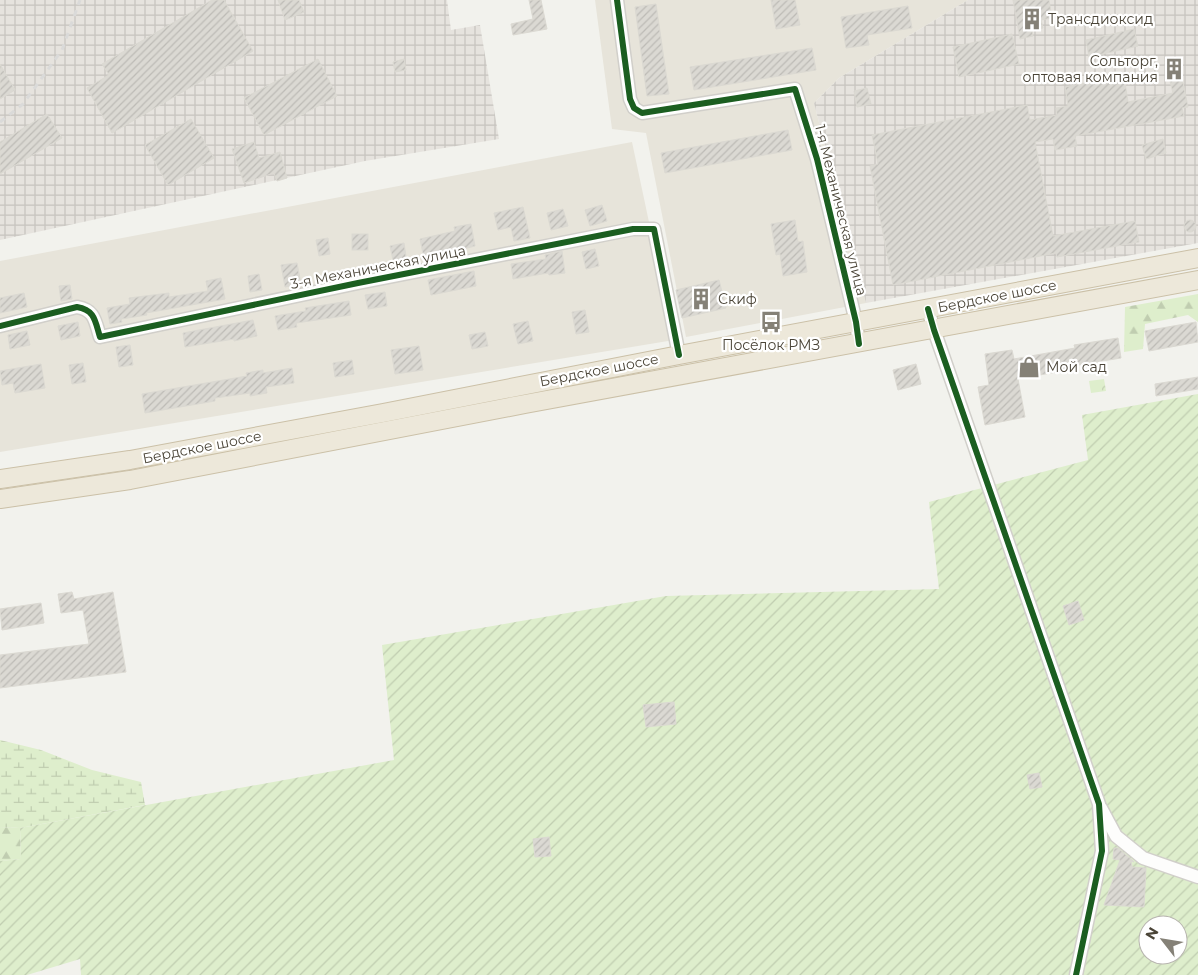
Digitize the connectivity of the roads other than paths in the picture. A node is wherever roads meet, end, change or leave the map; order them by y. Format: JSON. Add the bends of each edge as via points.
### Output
{"nodes":[{"id":1,"x":617,"y":0,"type":"edge"},
{"id":2,"x":1198,"y":258,"type":"edge"},
{"id":3,"x":1198,"y":280,"type":"edge"},
{"id":4,"x":928,"y":309,"type":"junction"},
{"id":5,"x":856,"y":322,"type":"junction"},
{"id":6,"x":0,"y":326,"type":"edge"},
{"id":7,"x":934,"y":330,"type":"junction"},
{"id":8,"x":858,"y":344,"type":"junction"},
{"id":9,"x":679,"y":355,"type":"junction"},
{"id":10,"x":0,"y":479,"type":"edge"},
{"id":11,"x":0,"y":499,"type":"edge"},
{"id":12,"x":1099,"y":804,"type":"junction"},
{"id":13,"x":1198,"y":877,"type":"edge"},
{"id":14,"x":1076,"y":975,"type":"edge"}],
"edges":[{"from":1,"to":5,"type":"street","name":"1-я Механическая улица","via":[[630,99],[634,108],[642,113],[795,88],[817,159]]},
{"from":2,"to":4,"type":"highway","name":"Бердское шоссе"},
{"from":3,"to":7,"type":"highway","name":"Бердское шоссе"},
{"from":4,"to":5,"type":"highway","name":"Бердское шоссе"},
{"from":4,"to":7,"type":"street"},
{"from":5,"to":8,"type":"street","name":"1-я Механическая улица"},
{"from":5,"to":9,"type":"highway","name":"Бердское шоссе"},
{"from":6,"to":9,"type":"street","name":"3-я Механическая улица","via":[[77,307],[93,314],[100,337],[633,229],[654,229]]},
{"from":7,"to":8,"type":"highway","name":"Бердское шоссе"},
{"from":7,"to":12,"type":"street"},
{"from":8,"to":11,"type":"highway","name":"Бердское шоссе","via":[[140,478]]},
{"from":9,"to":10,"type":"highway","name":"Бердское шоссе","via":[[130,460]]},
{"from":12,"to":13,"type":"street","via":[[1116,836],[1143,858]]},
{"from":12,"to":14,"type":"street","via":[[1102,851]]}]}
